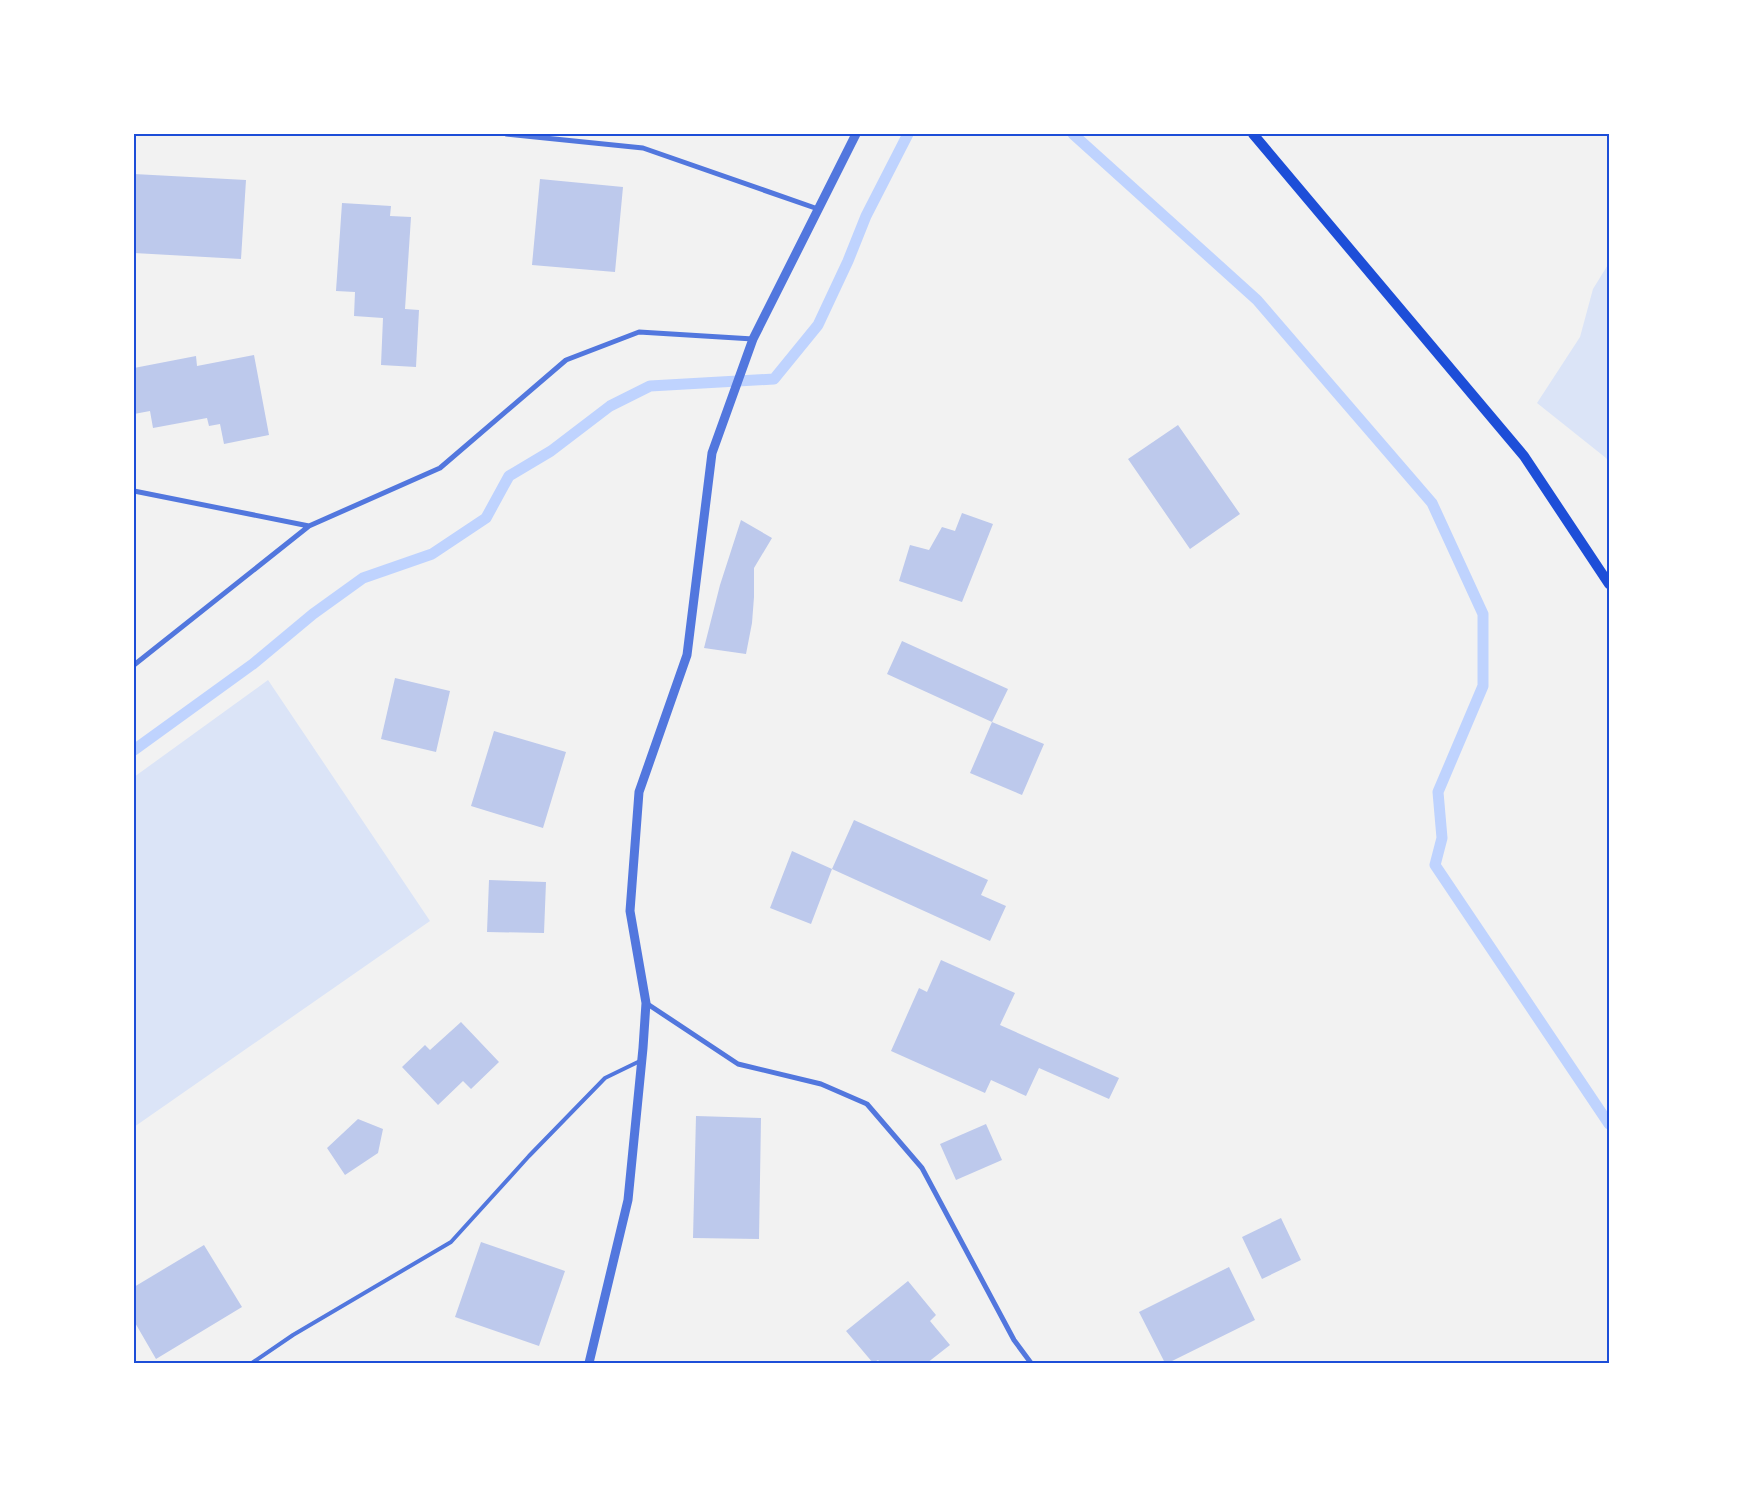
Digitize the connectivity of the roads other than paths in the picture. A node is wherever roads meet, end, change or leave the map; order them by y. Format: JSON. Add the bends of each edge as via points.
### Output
{"nodes":[{"id":1,"x":506,"y":134,"type":"edge"},
{"id":2,"x":856,"y":134,"type":"edge"},
{"id":3,"x":1253,"y":134,"type":"edge"},
{"id":4,"x":818,"y":209,"type":"junction"},
{"id":5,"x":753,"y":339,"type":"junction"},
{"id":6,"x":134,"y":491,"type":"edge"},
{"id":7,"x":310,"y":526,"type":"junction"},
{"id":8,"x":1609,"y":584,"type":"edge"},
{"id":9,"x":134,"y":665,"type":"edge"},
{"id":10,"x":646,"y":1003,"type":"junction"},
{"id":11,"x":642,"y":1060,"type":"junction"},
{"id":12,"x":252,"y":1363,"type":"edge"},
{"id":13,"x":589,"y":1363,"type":"edge"},
{"id":14,"x":1031,"y":1363,"type":"edge"}],
"edges":[{"from":1,"to":4,"type":"street","via":[[643,148]]},
{"from":2,"to":4,"type":"street"},
{"from":3,"to":8,"type":"main road","via":[[1524,456]]},
{"from":4,"to":5,"type":"street"},
{"from":5,"to":7,"type":"street","via":[[639,332],[566,360],[440,468]]},
{"from":5,"to":10,"type":"street","via":[[712,452],[687,655],[639,792],[630,911]]},
{"from":6,"to":7,"type":"street"},
{"from":7,"to":9,"type":"street"},
{"from":10,"to":11,"type":"street"},
{"from":10,"to":14,"type":"street","via":[[738,1064],[820,1084],[867,1104],[922,1168],[1014,1340]]},
{"from":11,"to":12,"type":"lane","via":[[604,1078],[451,1242],[293,1335]]},
{"from":11,"to":13,"type":"street","via":[[628,1200]]}]}
